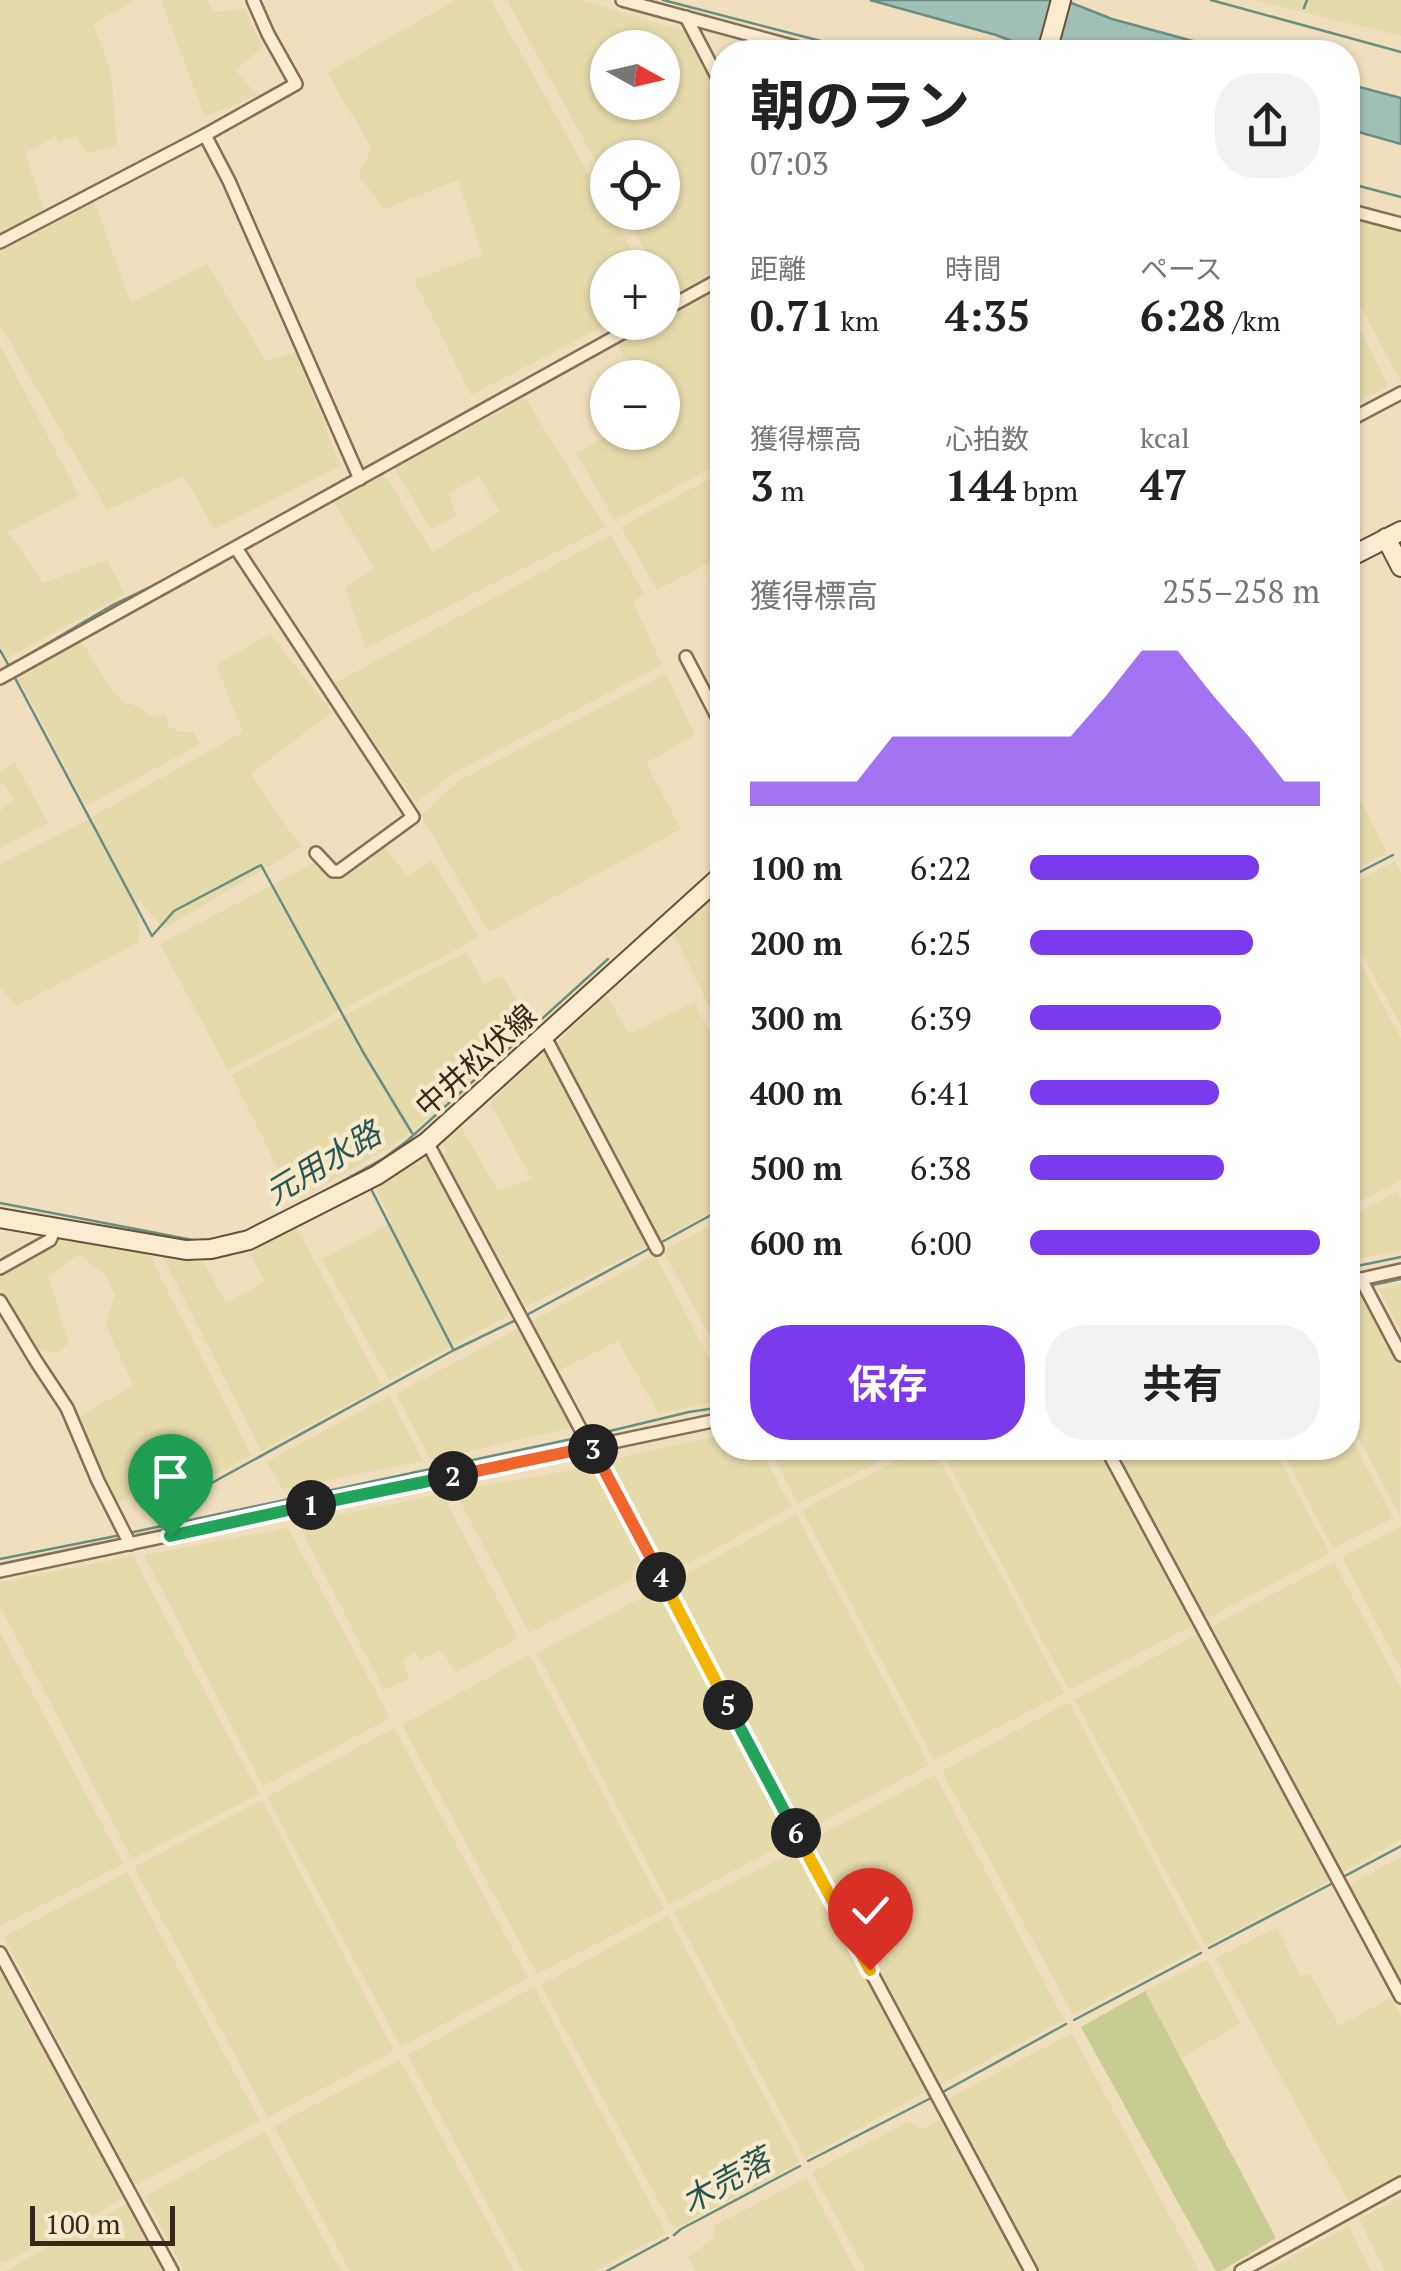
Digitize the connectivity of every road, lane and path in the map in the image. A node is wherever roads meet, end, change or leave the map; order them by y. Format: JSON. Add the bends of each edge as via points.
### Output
{"nodes":[{"id":1,"x":253,"y":0,"type":"edge"},
{"id":2,"x":622,"y":0,"type":"edge"},
{"id":3,"x":1060,"y":0,"type":"edge"},
{"id":4,"x":686,"y":17,"type":"junction"},
{"id":5,"x":770,"y":40,"type":"edge"},
{"id":6,"x":1050,"y":40,"type":"edge"},
{"id":7,"x":710,"y":63,"type":"edge"},
{"id":8,"x":205,"y":135,"type":"junction"},
{"id":9,"x":1360,"y":213,"type":"edge"},
{"id":10,"x":1401,"y":224,"type":"edge"},
{"id":11,"x":0,"y":242,"type":"edge"},
{"id":12,"x":710,"y":284,"type":"edge"},
{"id":13,"x":680,"y":299,"type":"edge"},
{"id":14,"x":610,"y":340,"type":"edge"},
{"id":15,"x":1401,"y":393,"type":"edge"},
{"id":16,"x":1360,"y":415,"type":"edge"},
{"id":17,"x":360,"y":479,"type":"junction"},
{"id":18,"x":1393,"y":534,"type":"edge"},
{"id":19,"x":236,"y":548,"type":"junction"},
{"id":20,"x":1360,"y":552,"type":"edge"},
{"id":21,"x":1401,"y":566,"type":"edge"},
{"id":22,"x":686,"y":657,"type":"dead end"},
{"id":23,"x":0,"y":678,"type":"edge"},
{"id":24,"x":710,"y":703,"type":"edge"},
{"id":25,"x":316,"y":853,"type":"dead end"},
{"id":26,"x":710,"y":887,"type":"edge"},
{"id":27,"x":545,"y":1037,"type":"junction"},
{"id":28,"x":427,"y":1142,"type":"junction"},
{"id":29,"x":0,"y":1218,"type":"edge"},
{"id":30,"x":55,"y":1228,"type":"junction"},
{"id":31,"x":657,"y":1249,"type":"dead end"},
{"id":32,"x":0,"y":1268,"type":"edge"},
{"id":33,"x":1401,"y":1270,"type":"edge"},
{"id":34,"x":1360,"y":1280,"type":"edge"},
{"id":35,"x":1360,"y":1290,"type":"edge"},
{"id":36,"x":0,"y":1301,"type":"edge"},
{"id":37,"x":1401,"y":1355,"type":"edge"},
{"id":38,"x":710,"y":1422,"type":"edge"},
{"id":39,"x":591,"y":1447,"type":"junction"},
{"id":40,"x":1112,"y":1460,"type":"edge"},
{"id":41,"x":130,"y":1544,"type":"junction"},
{"id":42,"x":0,"y":1571,"type":"edge"},
{"id":43,"x":0,"y":1953,"type":"edge"},
{"id":44,"x":1401,"y":1997,"type":"edge"},
{"id":45,"x":1401,"y":2183,"type":"edge"},
{"id":46,"x":172,"y":2271,"type":"edge"},
{"id":47,"x":1031,"y":2271,"type":"edge"},
{"id":48,"x":1241,"y":2271,"type":"edge"}],
"edges":[{"from":1,"to":8,"type":"street","via":[[296,84]]},
{"from":2,"to":4,"type":"street"},
{"from":3,"to":6,"type":"main road"},
{"from":4,"to":5,"type":"street"},
{"from":4,"to":7,"type":"street"},
{"from":8,"to":11,"type":"street"},
{"from":8,"to":17,"type":"street"},
{"from":9,"to":10,"type":"street"},
{"from":12,"to":13,"type":"street"},
{"from":14,"to":17,"type":"street"},
{"from":15,"to":16,"type":"street"},
{"from":17,"to":19,"type":"street"},
{"from":18,"to":20,"type":"main road"},
{"from":18,"to":21,"type":"main road"},
{"from":19,"to":23,"type":"street"},
{"from":19,"to":25,"type":"street","via":[[412,817],[338,871]]},
{"from":22,"to":24,"type":"street"},
{"from":26,"to":27,"type":"main road","name":"中井松伏線"},
{"from":27,"to":28,"type":"main road","name":"中井松伏線"},
{"from":27,"to":31,"type":"street"},
{"from":28,"to":30,"type":"main road","name":"中井松伏線","via":[[312,1208],[227,1246],[175,1249]]},
{"from":28,"to":39,"type":"street"},
{"from":29,"to":30,"type":"main road","name":"中井松伏線"},
{"from":30,"to":32,"type":"street","via":[[50,1240]]},
{"from":33,"to":34,"type":"street"},
{"from":35,"to":37,"type":"street"},
{"from":36,"to":41,"type":"street","via":[[67,1408]]},
{"from":38,"to":39,"type":"street"},
{"from":39,"to":41,"type":"street"},
{"from":39,"to":47,"type":"street"},
{"from":40,"to":44,"type":"street"},
{"from":41,"to":42,"type":"street"},
{"from":43,"to":46,"type":"street"},
{"from":45,"to":48,"type":"street"}]}
